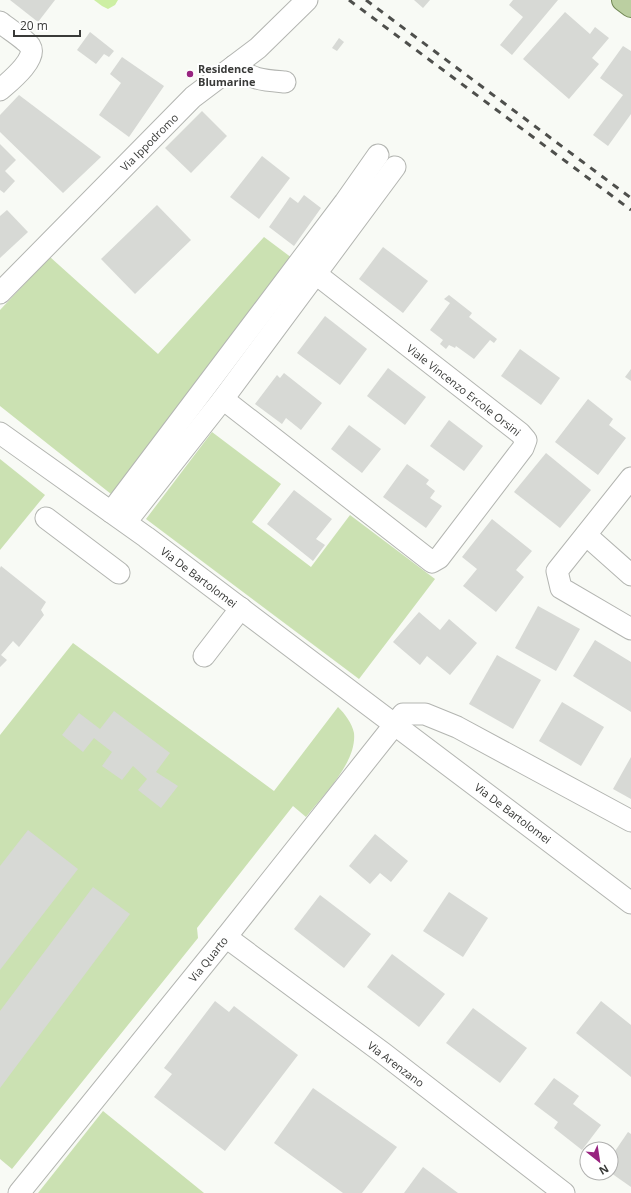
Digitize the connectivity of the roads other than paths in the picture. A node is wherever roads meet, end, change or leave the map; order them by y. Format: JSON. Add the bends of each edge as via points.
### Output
{"nodes":[{"id":1,"x":307,"y":0,"type":"edge"},
{"id":2,"x":623,"y":0,"type":"edge"},
{"id":3,"x":631,"y":6,"type":"edge"},
{"id":4,"x":0,"y":22,"type":"edge"},
{"id":5,"x":234,"y":66,"type":"junction"},
{"id":6,"x":285,"y":82,"type":"dead end"},
{"id":7,"x":0,"y":90,"type":"edge"},
{"id":8,"x":378,"y":155,"type":"dead end"},
{"id":9,"x":395,"y":167,"type":"dead end"},
{"id":10,"x":316,"y":274,"type":"junction"},
{"id":11,"x":0,"y":293,"type":"edge"},
{"id":12,"x":223,"y":399,"type":"junction"},
{"id":13,"x":1,"y":433,"type":"edge"},
{"id":14,"x":631,"y":478,"type":"edge"},
{"id":15,"x":118,"y":517,"type":"junction"},
{"id":16,"x":46,"y":518,"type":"dead end"},
{"id":17,"x":586,"y":535,"type":"junction"},
{"id":18,"x":628,"y":567,"type":"edge"},
{"id":19,"x":119,"y":573,"type":"dead end"},
{"id":20,"x":241,"y":608,"type":"junction"},
{"id":21,"x":631,"y":629,"type":"edge"},
{"id":22,"x":204,"y":656,"type":"dead end"},
{"id":23,"x":394,"y":724,"type":"junction"},
{"id":24,"x":631,"y":822,"type":"edge"},
{"id":25,"x":631,"y":903,"type":"edge"},
{"id":26,"x":226,"y":936,"type":"junction"},
{"id":27,"x":19,"y":1193,"type":"edge"},
{"id":28,"x":564,"y":1193,"type":"edge"}],
"edges":[{"from":1,"to":5,"type":"street","name":"Via Ippodromo","via":[[258,48]]},
{"from":2,"to":3,"type":"main road"},
{"from":4,"to":7,"type":"street","via":[[29,45],[32,51],[28,63]]},
{"from":5,"to":6,"type":"street","via":[[260,80]]},
{"from":5,"to":11,"type":"street","name":"Via Ippodromo","via":[[193,97]]},
{"from":8,"to":15,"type":"street"},
{"from":9,"to":10,"type":"street"},
{"from":10,"to":12,"type":"street"},
{"from":10,"to":12,"type":"street","name":"Viale Vincenzo Ercole Orsini","via":[[520,433],[526,440],[523,448],[439,558],[432,562]]},
{"from":12,"to":15,"type":"street"},
{"from":13,"to":15,"type":"street","name":"Via De Bartolomei"},
{"from":14,"to":17,"type":"street"},
{"from":15,"to":20,"type":"street","name":"Via De Bartolomei"},
{"from":16,"to":19,"type":"street"},
{"from":17,"to":18,"type":"street"},
{"from":17,"to":21,"type":"street","via":[[557,571],[561,588]]},
{"from":20,"to":22,"type":"street"},
{"from":20,"to":23,"type":"street","name":"Via De Bartolomei"},
{"from":23,"to":24,"type":"street","via":[[403,714],[426,714],[457,727]]},
{"from":23,"to":25,"type":"street","name":"Via De Bartolomei"},
{"from":23,"to":26,"type":"street","name":"Via Quarto"},
{"from":26,"to":27,"type":"street","name":"Via Quarto"},
{"from":26,"to":28,"type":"street","name":"Via Arenzano"}]}
